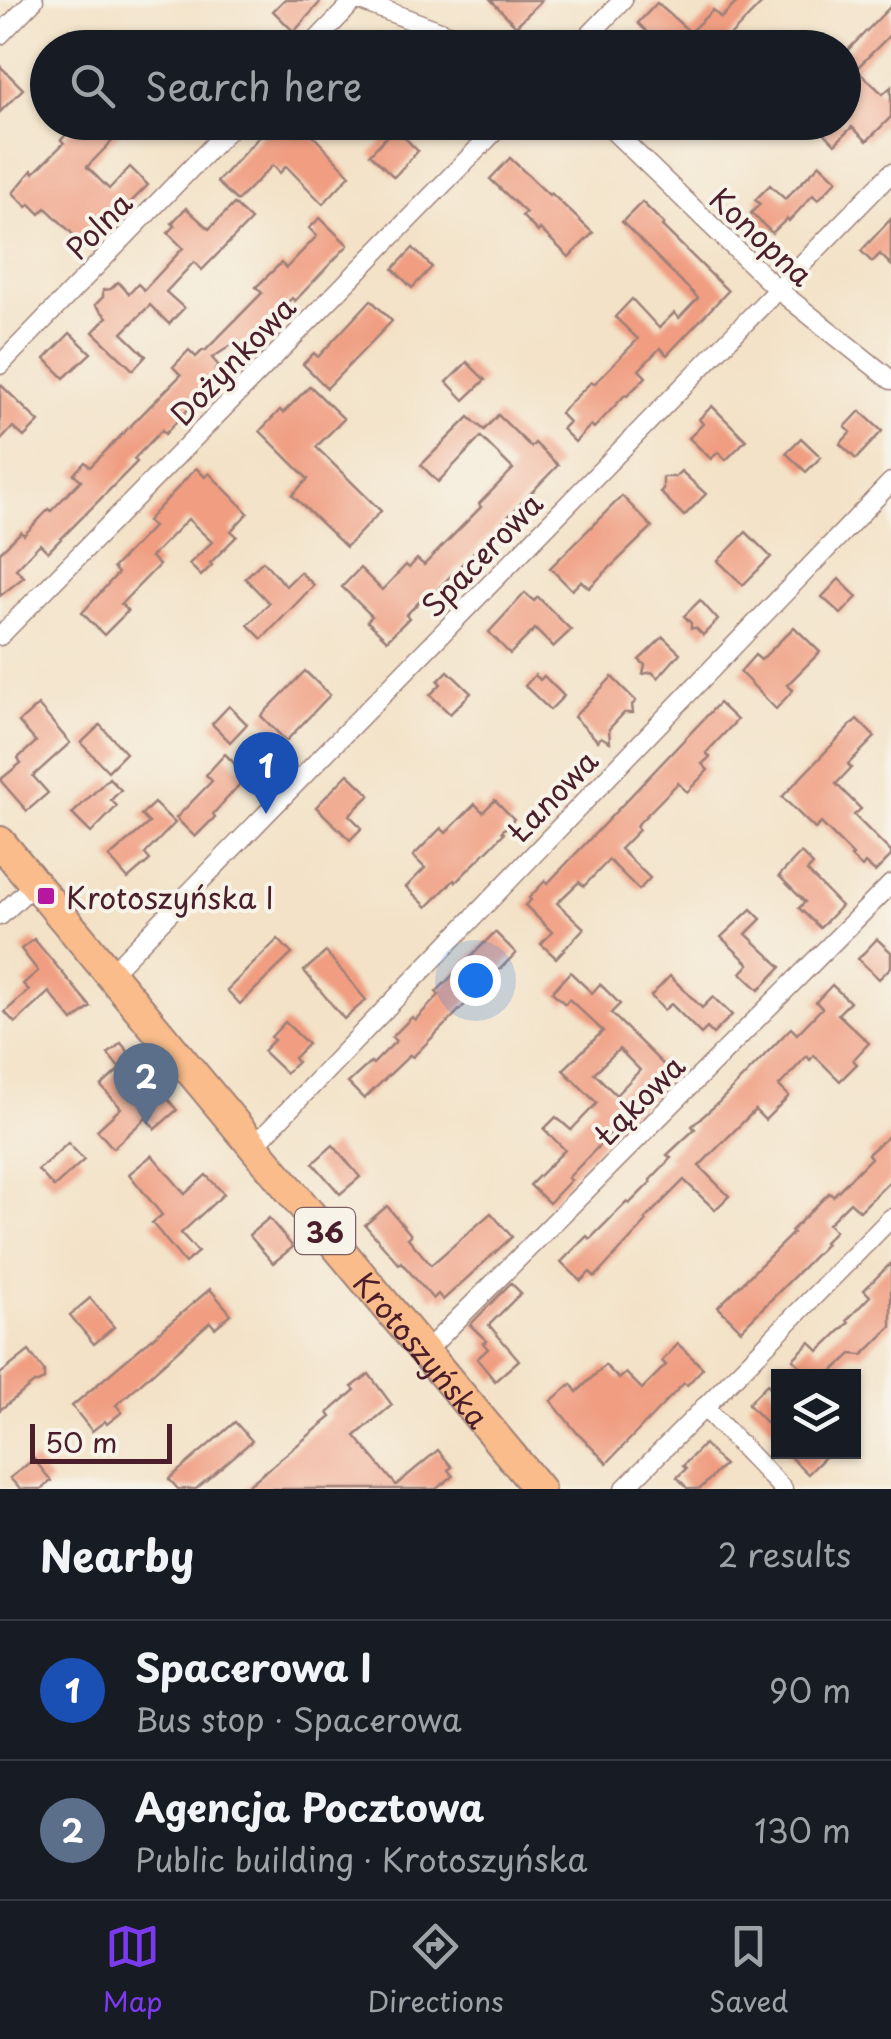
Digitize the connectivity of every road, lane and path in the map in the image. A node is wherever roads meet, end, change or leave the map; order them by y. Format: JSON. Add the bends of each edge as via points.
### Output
{"nodes":[{"id":1,"x":34,"y":0,"type":"edge"},
{"id":2,"x":356,"y":0,"type":"edge"},
{"id":3,"x":623,"y":0,"type":"edge"},
{"id":4,"x":326,"y":30,"type":"edge"},
{"id":5,"x":437,"y":30,"type":"edge"},
{"id":6,"x":594,"y":30,"type":"edge"},
{"id":7,"x":0,"y":34,"type":"edge"},
{"id":8,"x":219,"y":140,"type":"edge"},
{"id":9,"x":486,"y":140,"type":"edge"},
{"id":10,"x":623,"y":140,"type":"edge"},
{"id":11,"x":891,"y":173,"type":"edge"},
{"id":12,"x":776,"y":289,"type":"junction"},
{"id":13,"x":0,"y":365,"type":"edge"},
{"id":14,"x":891,"y":380,"type":"edge"},
{"id":15,"x":891,"y":482,"type":"edge"},
{"id":16,"x":0,"y":636,"type":"edge"},
{"id":17,"x":0,"y":842,"type":"edge"},
{"id":18,"x":35,"y":883,"type":"junction"},
{"id":19,"x":891,"y":884,"type":"edge"},
{"id":20,"x":0,"y":916,"type":"edge"},
{"id":21,"x":110,"y":974,"type":"junction"},
{"id":22,"x":254,"y":1146,"type":"junction"},
{"id":23,"x":891,"y":1218,"type":"edge"},
{"id":24,"x":425,"y":1352,"type":"junction"},
{"id":25,"x":704,"y":1407,"type":"junction"},
{"id":26,"x":539,"y":1489,"type":"edge"},
{"id":27,"x":624,"y":1489,"type":"edge"},
{"id":28,"x":783,"y":1489,"type":"edge"}],
"edges":[{"from":1,"to":7,"type":"street"},
{"from":2,"to":4,"type":"street"},
{"from":2,"to":5,"type":"street"},
{"from":3,"to":6,"type":"street"},
{"from":8,"to":13,"type":"street","name":"Polna"},
{"from":9,"to":16,"type":"street","name":"Dożynkowa"},
{"from":10,"to":12,"type":"street","name":"Konopna"},
{"from":11,"to":12,"type":"street","name":"Spacerowa"},
{"from":12,"to":14,"type":"street","name":"Konopna"},
{"from":12,"to":21,"type":"street","name":"Spacerowa"},
{"from":15,"to":22,"type":"street","name":"Łanowa"},
{"from":17,"to":18,"type":"main road","name":"Krotoszyńska","number":"36"},
{"from":18,"to":20,"type":"street"},
{"from":18,"to":21,"type":"main road","name":"Krotoszyńska","number":"36"},
{"from":19,"to":24,"type":"street","name":"Łąkowa"},
{"from":21,"to":22,"type":"main road","name":"Krotoszyńska","number":"36"},
{"from":22,"to":24,"type":"main road","name":"Krotoszyńska","number":"36"},
{"from":23,"to":25,"type":"street"},
{"from":24,"to":26,"type":"main road","name":"Krotoszyńska","number":"36"},
{"from":25,"to":27,"type":"street"},
{"from":25,"to":28,"type":"street"}]}
